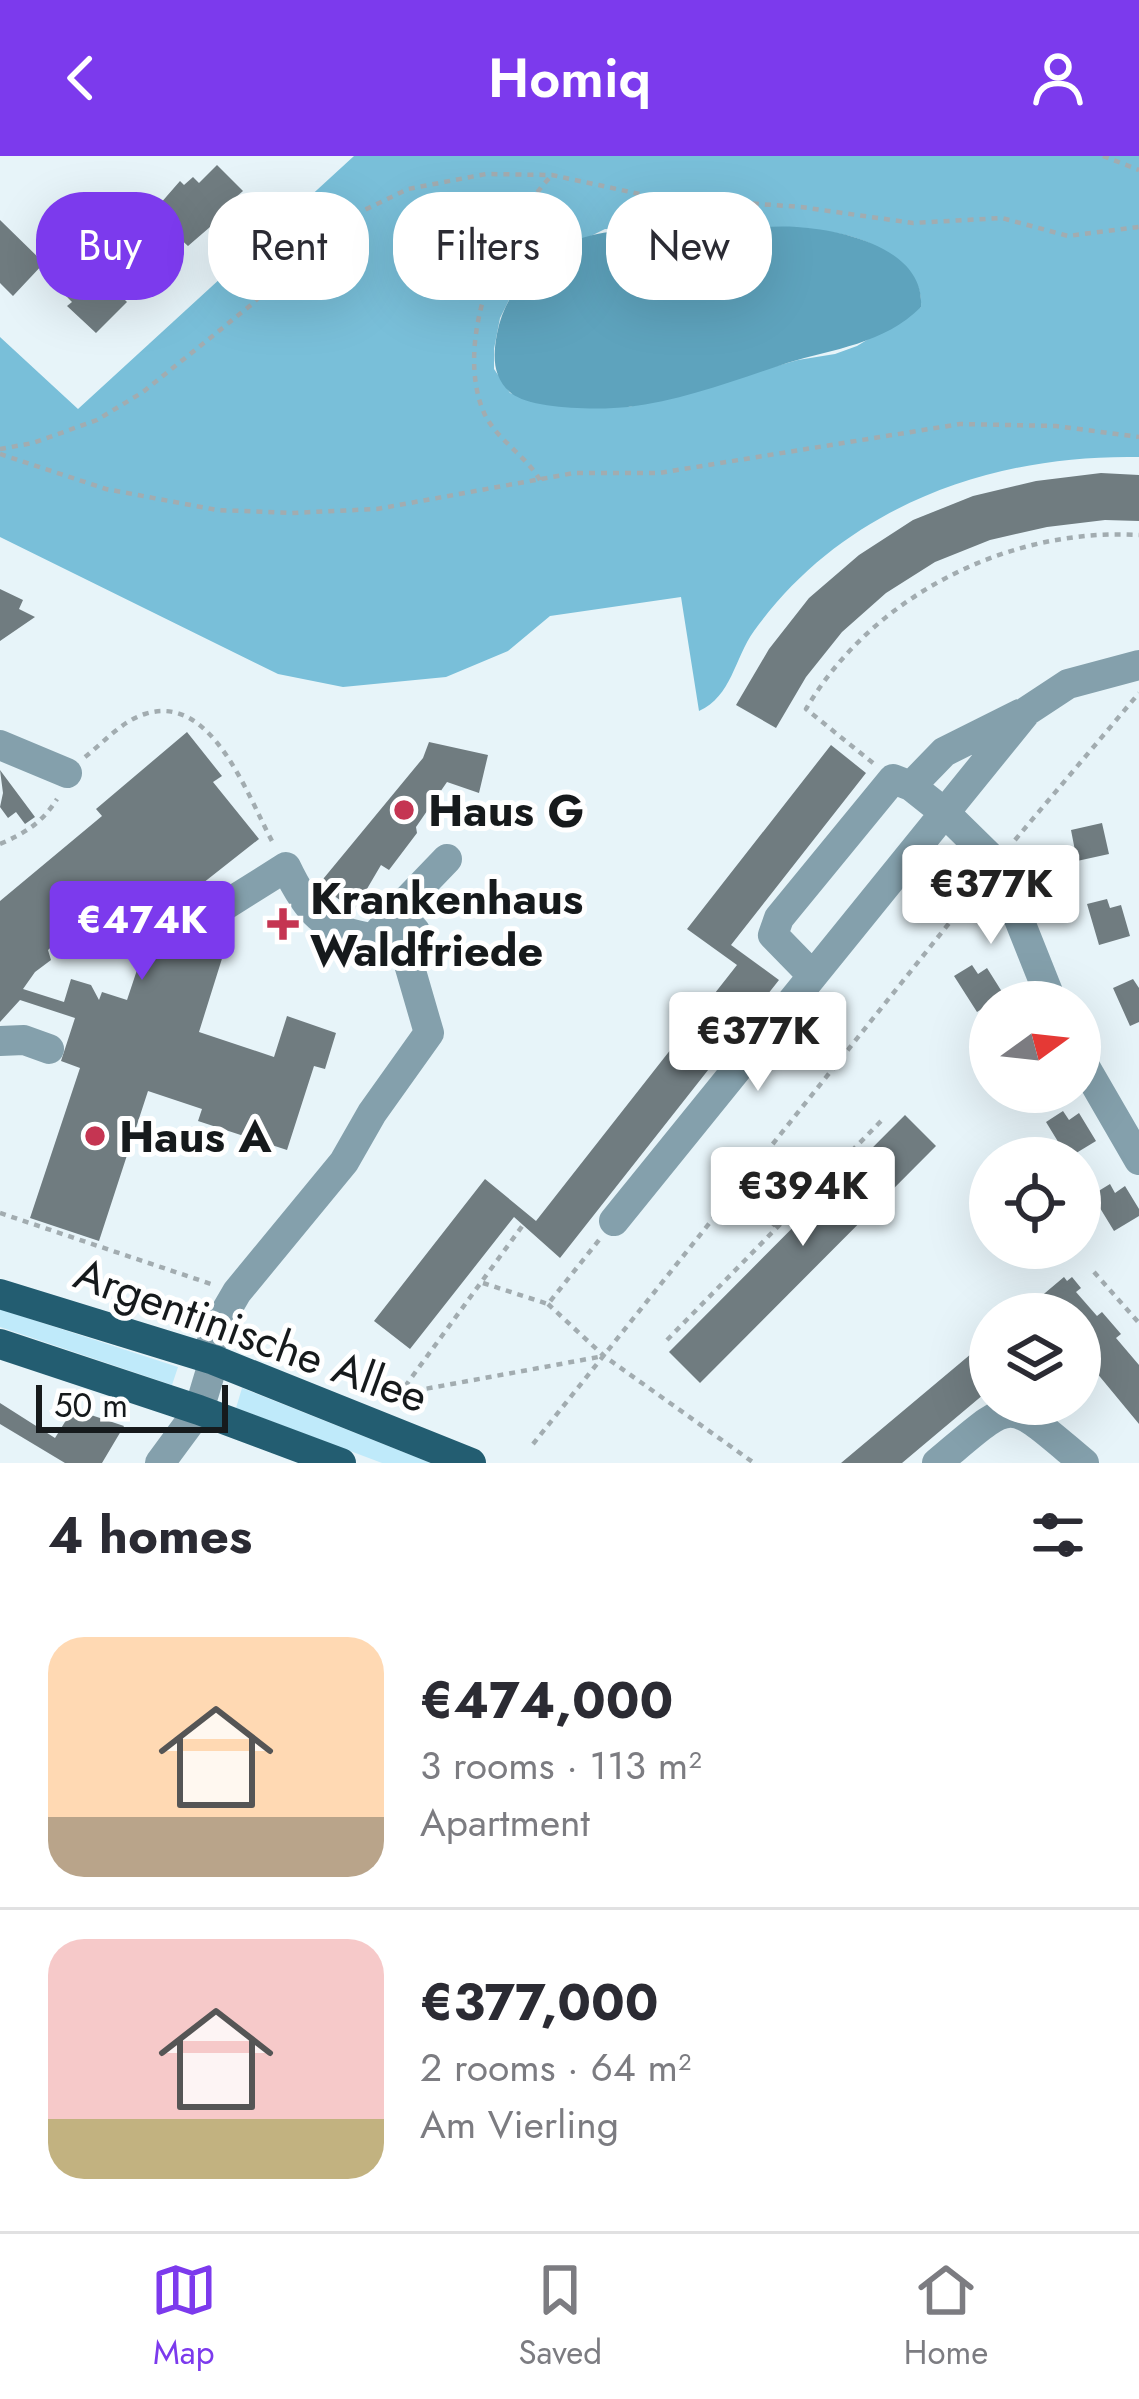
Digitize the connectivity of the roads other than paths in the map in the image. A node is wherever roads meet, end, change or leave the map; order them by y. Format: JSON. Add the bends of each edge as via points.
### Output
{"nodes":[{"id":1,"x":1139,"y":665,"type":"edge"},
{"id":2,"x":1027,"y":711,"type":"junction"},
{"id":3,"x":0,"y":745,"type":"edge"},
{"id":4,"x":67,"y":773,"type":"road end"},
{"id":5,"x":902,"y":782,"type":"junction"},
{"id":6,"x":945,"y":813,"type":"junction"},
{"id":7,"x":447,"y":859,"type":"dead end"},
{"id":8,"x":397,"y":911,"type":"junction"},
{"id":9,"x":208,"y":916,"type":"dead end"},
{"id":10,"x":812,"y":974,"type":"junction"},
{"id":11,"x":1044,"y":981,"type":"edge"},
{"id":12,"x":0,"y":1041,"type":"edge"},
{"id":13,"x":49,"y":1049,"type":"dead end"},
{"id":14,"x":1101,"y":1094,"type":"edge"},
{"id":15,"x":1139,"y":1160,"type":"edge"},
{"id":16,"x":614,"y":1221,"type":"road end"},
{"id":17,"x":0,"y":1294,"type":"edge"},
{"id":18,"x":0,"y":1345,"type":"edge"},
{"id":19,"x":210,"y":1359,"type":"junction"},
{"id":20,"x":199,"y":1410,"type":"junction"},
{"id":21,"x":1066,"y":1458,"type":"edge"},
{"id":22,"x":160,"y":1463,"type":"edge"},
{"id":23,"x":341,"y":1463,"type":"edge"},
{"id":24,"x":471,"y":1463,"type":"edge"},
{"id":25,"x":937,"y":1463,"type":"edge"}],
"edges":[{"from":1,"to":2,"type":"street","via":[[1068,684]]},
{"from":2,"to":5,"type":"street"},
{"from":2,"to":6,"type":"street"},
{"from":3,"to":4,"type":"street"},
{"from":5,"to":6,"type":"street"},
{"from":5,"to":10,"type":"street","via":[[778,918],[773,935]]},
{"from":6,"to":10,"type":"street"},
{"from":6,"to":11,"type":"street","via":[[997,865]]},
{"from":7,"to":8,"type":"street"},
{"from":8,"to":9,"type":"street","via":[[374,938],[351,936],[306,909],[286,867]]},
{"from":8,"to":19,"type":"street","via":[[416,932],[404,946],[429,1033],[344,1162],[237,1292],[216,1328]]},
{"from":10,"to":16,"type":"street"},
{"from":12,"to":13,"type":"street"},
{"from":14,"to":15,"type":"street"},
{"from":17,"to":19,"type":"main road","name":"Argentinische Allee"},
{"from":18,"to":20,"type":"main road","name":"Argentinische Allee"},
{"from":19,"to":20,"type":"street"},
{"from":19,"to":24,"type":"main road","name":"Argentinische Allee"},
{"from":20,"to":22,"type":"street"},
{"from":20,"to":23,"type":"main road","name":"Argentinische Allee"},
{"from":21,"to":25,"type":"street","via":[[1018,1411],[1004,1411]]}]}
